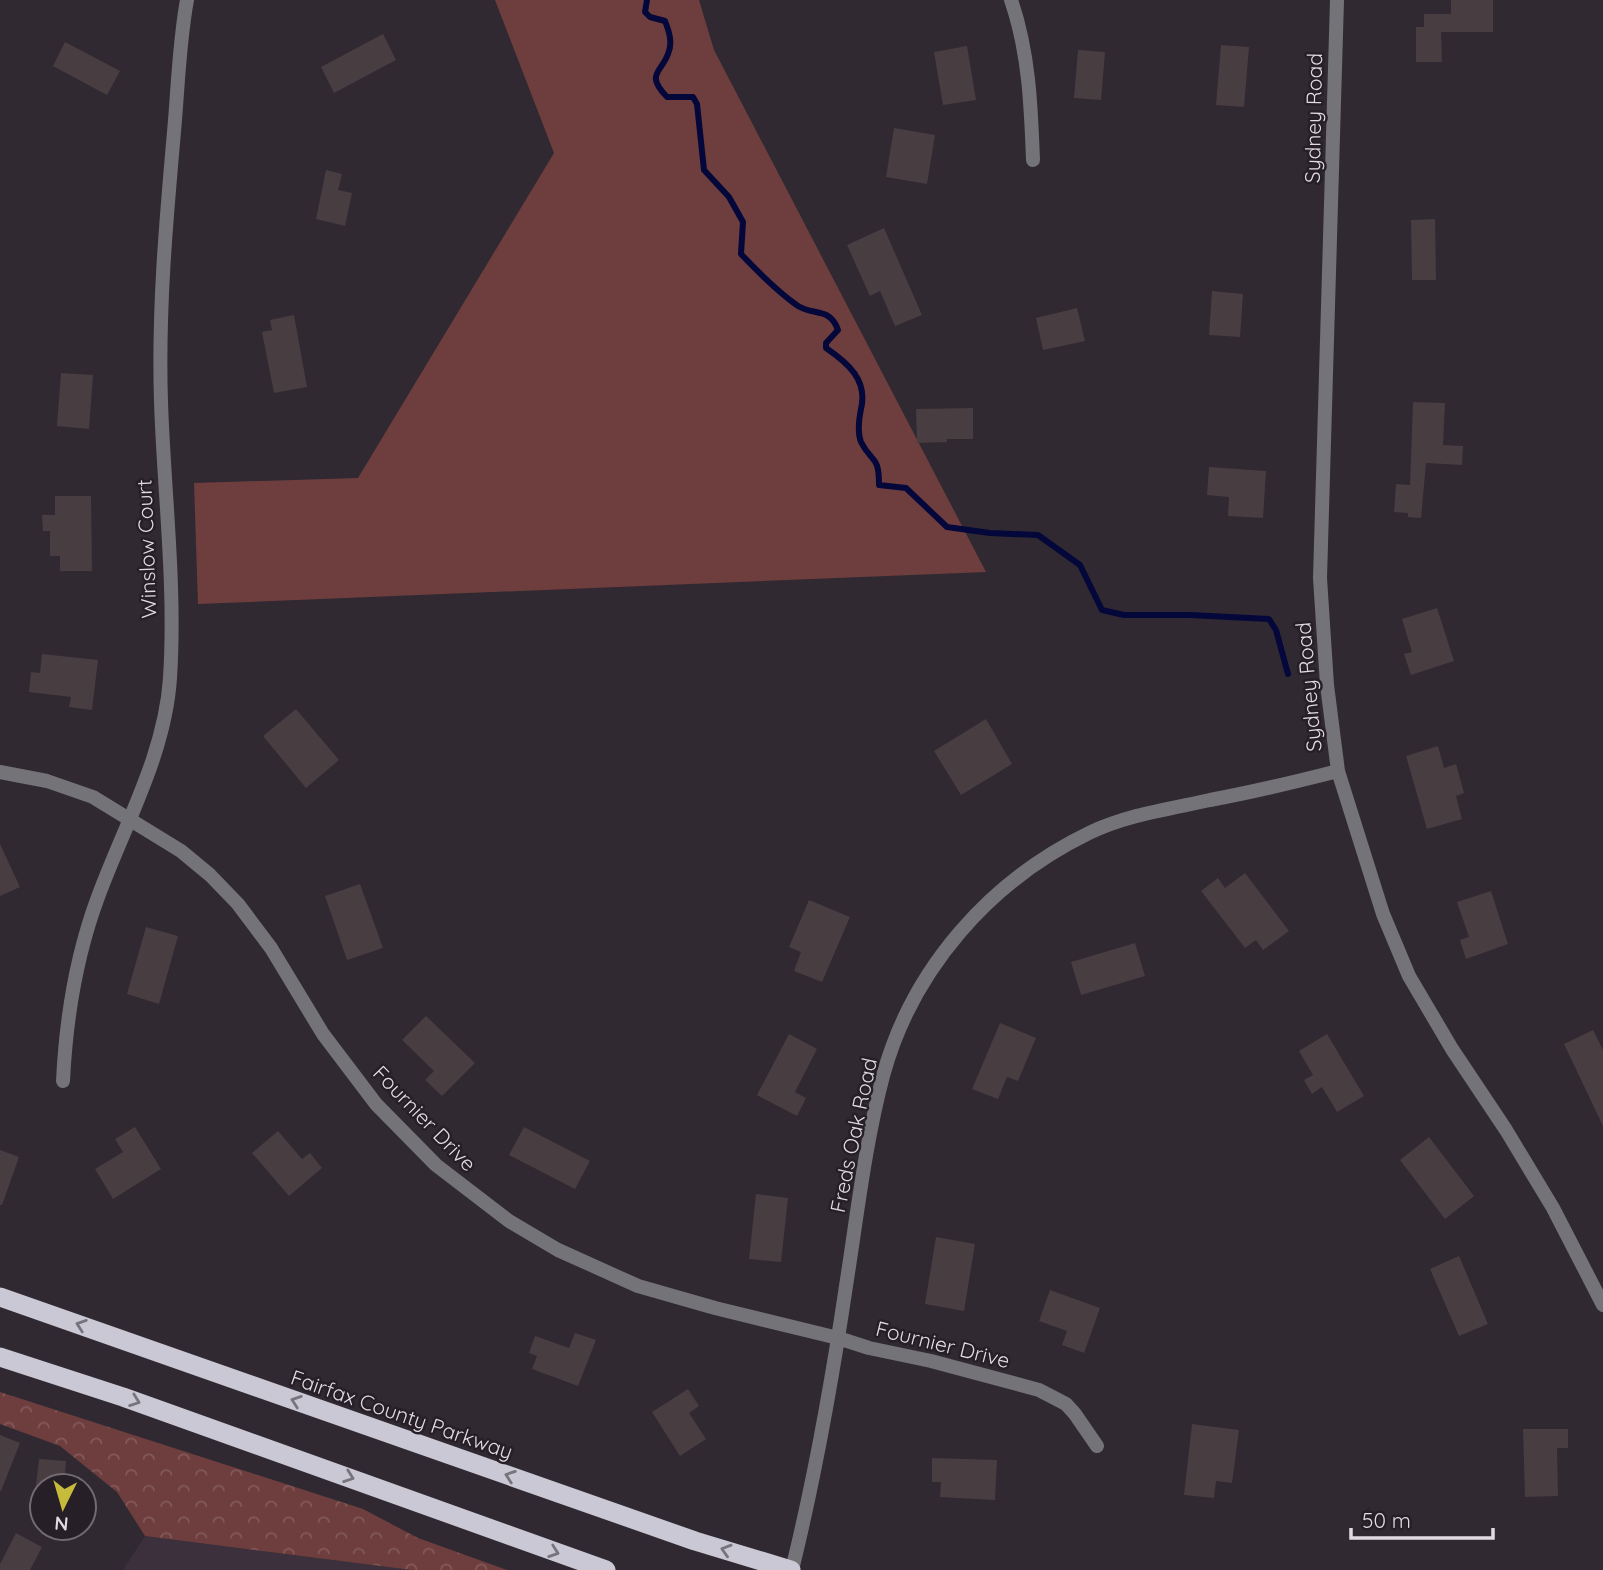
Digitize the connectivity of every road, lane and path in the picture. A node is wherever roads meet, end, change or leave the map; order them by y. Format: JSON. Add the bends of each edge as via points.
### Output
{"nodes":[{"id":1,"x":187,"y":0,"type":"edge"},
{"id":2,"x":1012,"y":0,"type":"edge"},
{"id":3,"x":1337,"y":0,"type":"edge"},
{"id":4,"x":1033,"y":160,"type":"dead end"},
{"id":5,"x":1338,"y":771,"type":"junction"},
{"id":6,"x":0,"y":772,"type":"edge"},
{"id":7,"x":130,"y":819,"type":"junction"},
{"id":8,"x":63,"y":1081,"type":"dead end"},
{"id":9,"x":0,"y":1297,"type":"edge"},
{"id":10,"x":1603,"y":1305,"type":"edge"},
{"id":11,"x":838,"y":1338,"type":"junction"},
{"id":12,"x":0,"y":1357,"type":"edge"},
{"id":13,"x":1097,"y":1446,"type":"dead end"},
{"id":14,"x":606,"y":1570,"type":"edge"},
{"id":15,"x":791,"y":1570,"type":"edge"}],
"edges":[{"from":1,"to":7,"type":"street","name":"Winslow Court","via":[[160,321],[170,678],[158,740]]},
{"from":2,"to":4,"type":"street","via":[[1030,88]]},
{"from":3,"to":5,"type":"street","name":"Sydney Road","via":[[1320,578]]},
{"from":5,"to":10,"type":"street","name":"Sydney Road","via":[[1382,914],[1409,976],[1553,1208]]},
{"from":5,"to":11,"type":"street","name":"Freds Oak Road","via":[[1143,814],[1090,832],[1014,880],[958,932],[914,999],[883,1075]]},
{"from":6,"to":7,"type":"street","name":"Fournier Drive","via":[[47,781],[93,797]]},
{"from":7,"to":8,"type":"street","name":"Winslow Court","via":[[82,949],[71,997]]},
{"from":7,"to":11,"type":"street","name":"Fournier Drive","via":[[180,850],[238,905],[271,948],[323,1034],[376,1104],[468,1191],[558,1250],[625,1281]]},
{"from":15,"to":9,"type":"highway","name":"Fairfax County Parkway","one_way":true},
{"from":11,"to":13,"type":"street","name":"Fournier Drive","via":[[1039,1390],[1066,1404]]},
{"from":11,"to":15,"type":"street","name":"Freds Oak Road"},
{"from":12,"to":14,"type":"highway","one_way":true}]}
